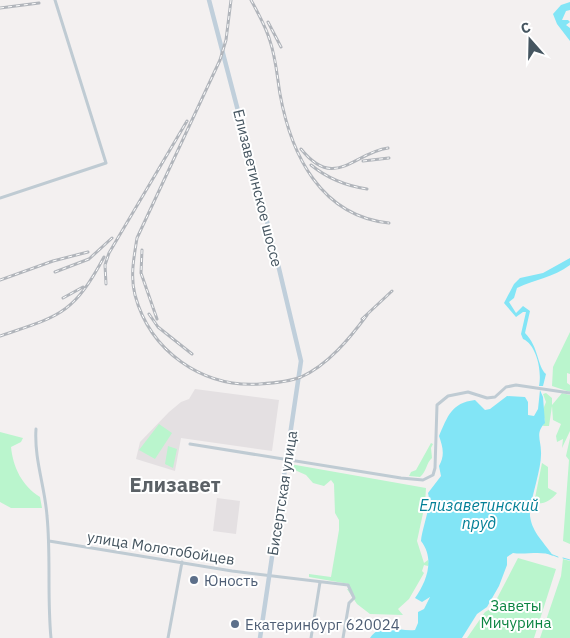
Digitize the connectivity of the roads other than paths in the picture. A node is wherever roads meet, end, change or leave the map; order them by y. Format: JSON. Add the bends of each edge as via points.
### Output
{"nodes":[{"id":1,"x":55,"y":0,"type":"edge"},
{"id":2,"x":209,"y":0,"type":"edge"},
{"id":3,"x":0,"y":198,"type":"edge"},
{"id":4,"x":299,"y":377,"type":"joint"},
{"id":5,"x":570,"y":393,"type":"edge"},
{"id":6,"x":36,"y":429,"type":"dead end"},
{"id":7,"x":190,"y":444,"type":"dead end"},
{"id":8,"x":286,"y":458,"type":"junction"},
{"id":9,"x":49,"y":541,"type":"junction"},
{"id":10,"x":182,"y":562,"type":"junction"},
{"id":11,"x":269,"y":576,"type":"junction"},
{"id":12,"x":320,"y":582,"type":"junction"},
{"id":13,"x":51,"y":638,"type":"edge"},
{"id":14,"x":168,"y":638,"type":"edge"},
{"id":15,"x":260,"y":638,"type":"edge"},
{"id":16,"x":311,"y":638,"type":"edge"},
{"id":17,"x":343,"y":638,"type":"edge"}],
"edges":[{"from":1,"to":3,"type":"street","via":[[106,163]]},
{"from":2,"to":4,"type":"main road","name":"Елизаветинское шоссе","via":[[276,256],[301,361]]},
{"from":4,"to":8,"type":"main road","name":"Бисертская улица"},
{"from":5,"to":8,"type":"street","via":[[516,385],[506,387],[495,397],[468,392],[448,396],[437,405],[435,468],[433,474],[423,480]]},
{"from":6,"to":9,"type":"street","via":[[36,452]]},
{"from":7,"to":8,"type":"street"},
{"from":8,"to":11,"type":"main road","name":"Бисертская улица"},
{"from":9,"to":10,"type":"street","name":"улица Молотобойцев"},
{"from":9,"to":13,"type":"street"},
{"from":10,"to":11,"type":"street","name":"улица Молотобойцев"},
{"from":10,"to":14,"type":"street"},
{"from":11,"to":12,"type":"street","name":"улица Молотобойцев"},
{"from":11,"to":15,"type":"main road","name":"Бисертская улица"},
{"from":12,"to":16,"type":"street"},
{"from":12,"to":17,"type":"street","name":"улица Молотобойцев","via":[[348,585],[354,598],[349,603]]}]}
